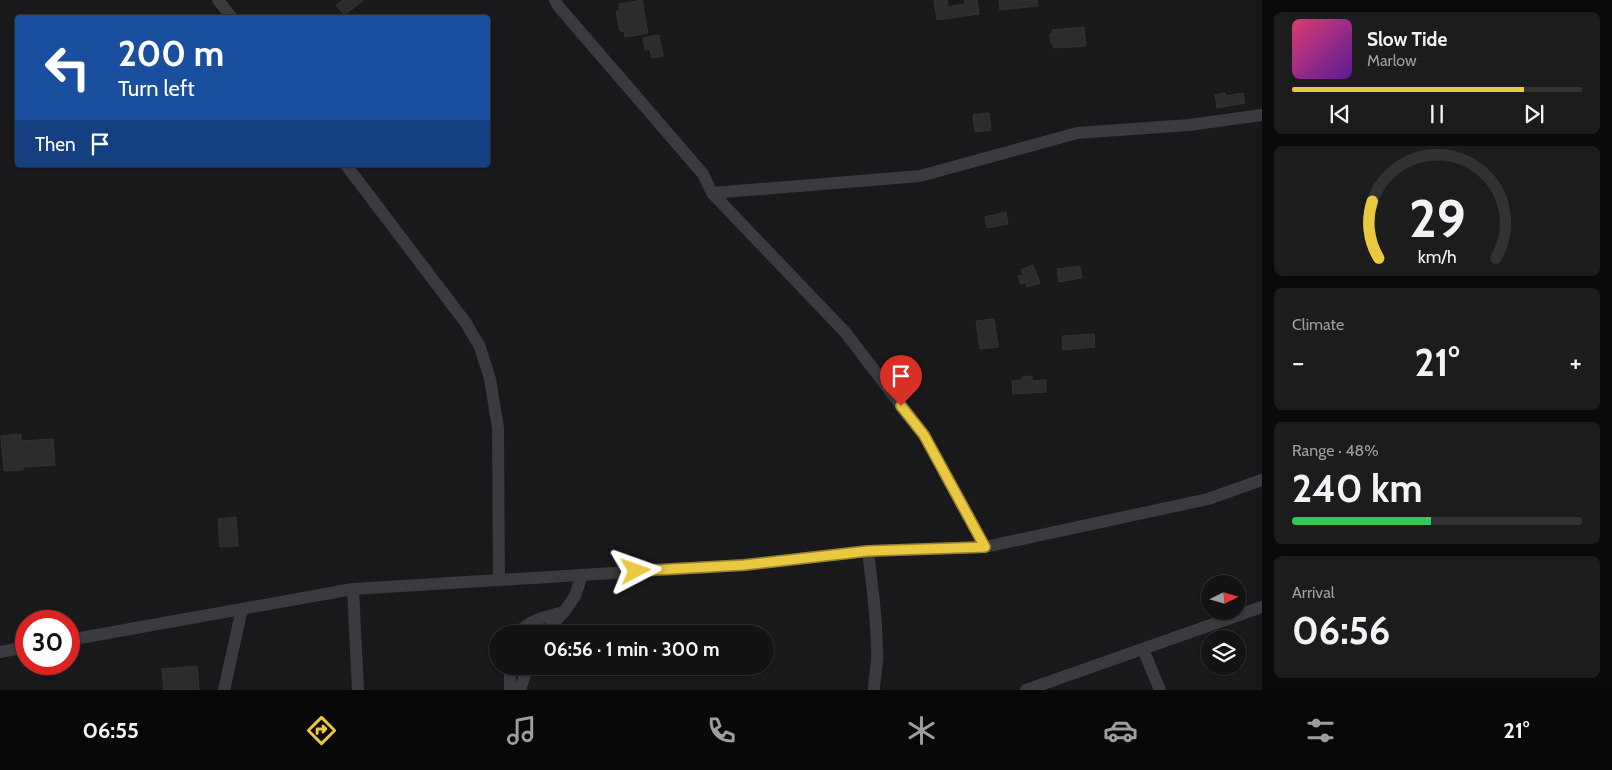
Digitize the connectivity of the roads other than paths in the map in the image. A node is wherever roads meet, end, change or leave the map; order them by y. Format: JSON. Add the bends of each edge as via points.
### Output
{"nodes":[{"id":1,"x":218,"y":0,"type":"edge"},
{"id":2,"x":555,"y":0,"type":"edge"},
{"id":3,"x":230,"y":15,"type":"edge"},
{"id":4,"x":1262,"y":115,"type":"edge"},
{"id":5,"x":348,"y":167,"type":"edge"},
{"id":6,"x":712,"y":193,"type":"junction"},
{"id":7,"x":1262,"y":480,"type":"edge"},
{"id":8,"x":985,"y":547,"type":"junction"},
{"id":9,"x":868,"y":551,"type":"junction"},
{"id":10,"x":582,"y":575,"type":"junction"},
{"id":11,"x":499,"y":580,"type":"junction"},
{"id":12,"x":353,"y":589,"type":"junction"},
{"id":13,"x":1262,"y":607,"type":"edge"},
{"id":14,"x":242,"y":609,"type":"junction"},
{"id":15,"x":564,"y":612,"type":"junction"},
{"id":16,"x":525,"y":625,"type":"edge"},
{"id":17,"x":552,"y":625,"type":"edge"},
{"id":18,"x":80,"y":638,"type":"edge"},
{"id":19,"x":1143,"y":649,"type":"junction"},
{"id":20,"x":15,"y":650,"type":"edge"},
{"id":21,"x":0,"y":652,"type":"edge"},
{"id":22,"x":510,"y":675,"type":"edge"},
{"id":23,"x":525,"y":675,"type":"edge"},
{"id":24,"x":224,"y":690,"type":"edge"},
{"id":25,"x":358,"y":690,"type":"edge"},
{"id":26,"x":510,"y":690,"type":"edge"},
{"id":27,"x":520,"y":690,"type":"edge"},
{"id":28,"x":874,"y":690,"type":"edge"},
{"id":29,"x":1026,"y":690,"type":"edge"},
{"id":30,"x":1160,"y":690,"type":"edge"}],
"edges":[{"from":1,"to":3,"type":"street"},
{"from":2,"to":6,"type":"street","via":[[703,174]]},
{"from":4,"to":6,"type":"street","via":[[1077,134],[920,176]]},
{"from":5,"to":11,"type":"street","via":[[466,323],[480,347],[490,379],[498,428]]},
{"from":6,"to":8,"type":"street","via":[[845,332],[924,435]]},
{"from":7,"to":8,"type":"street","via":[[1208,499]]},
{"from":8,"to":9,"type":"street"},
{"from":9,"to":10,"type":"street","via":[[744,565]]},
{"from":9,"to":28,"type":"street","via":[[878,655]]},
{"from":10,"to":11,"type":"street"},
{"from":10,"to":15,"type":"street","via":[[575,596]]},
{"from":11,"to":12,"type":"street"},
{"from":12,"to":14,"type":"street"},
{"from":12,"to":25,"type":"street"},
{"from":13,"to":19,"type":"street"},
{"from":14,"to":18,"type":"street"},
{"from":14,"to":24,"type":"street"},
{"from":15,"to":16,"type":"street","via":[[541,617]]},
{"from":15,"to":17,"type":"street"},
{"from":19,"to":29,"type":"street"},
{"from":19,"to":30,"type":"street"},
{"from":20,"to":21,"type":"street"},
{"from":22,"to":26,"type":"street"},
{"from":23,"to":27,"type":"street"}]}
